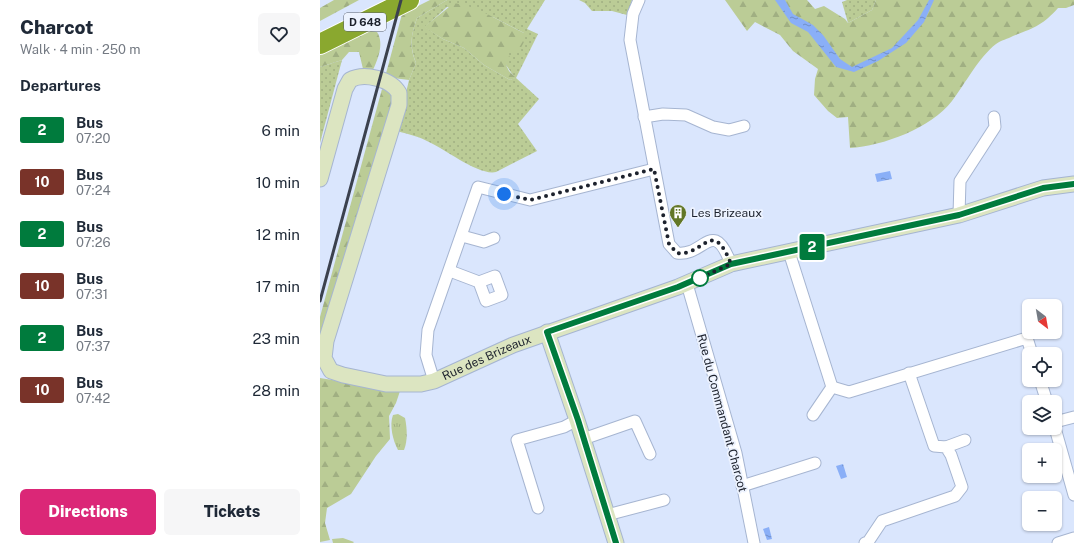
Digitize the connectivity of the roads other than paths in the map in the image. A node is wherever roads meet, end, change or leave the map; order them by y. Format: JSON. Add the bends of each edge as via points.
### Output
{"nodes":[{"id":1,"x":382,"y":0,"type":"edge"},
{"id":2,"x":409,"y":0,"type":"edge"},
{"id":3,"x":639,"y":0,"type":"edge"},
{"id":4,"x":320,"y":31,"type":"edge"},
{"id":5,"x":320,"y":44,"type":"edge"},
{"id":6,"x":644,"y":117,"type":"junction"},
{"id":7,"x":994,"y":117,"type":"dead end"},
{"id":8,"x":744,"y":126,"type":"dead end"},
{"id":9,"x":654,"y":169,"type":"junction"},
{"id":10,"x":320,"y":179,"type":"edge"},
{"id":11,"x":1074,"y":184,"type":"edge"},
{"id":12,"x":959,"y":215,"type":"junction"},
{"id":13,"x":462,"y":236,"type":"junction"},
{"id":14,"x":494,"y":238,"type":"dead end"},
{"id":15,"x":789,"y":252,"type":"junction"},
{"id":16,"x":731,"y":264,"type":"junction"},
{"id":17,"x":450,"y":271,"type":"junction"},
{"id":18,"x":479,"y":282,"type":"dead end"},
{"id":19,"x":687,"y":284,"type":"junction"},
{"id":20,"x":547,"y":332,"type":"junction"},
{"id":21,"x":1030,"y":347,"type":"edge"},
{"id":22,"x":909,"y":373,"type":"junction"},
{"id":23,"x":434,"y":381,"type":"junction"},
{"id":24,"x":832,"y":387,"type":"junction"},
{"id":25,"x":813,"y":415,"type":"dead end"},
{"id":26,"x":1074,"y":417,"type":"edge"},
{"id":27,"x":578,"y":420,"type":"junction"},
{"id":28,"x":1062,"y":420,"type":"edge"},
{"id":29,"x":1057,"y":435,"type":"edge"},
{"id":30,"x":583,"y":439,"type":"junction"},
{"id":31,"x":965,"y":440,"type":"dead end"},
{"id":32,"x":946,"y":447,"type":"junction"},
{"id":33,"x":650,"y":454,"type":"dead end"},
{"id":34,"x":815,"y":463,"type":"dead end"},
{"id":35,"x":742,"y":486,"type":"junction"},
{"id":36,"x":1074,"y":495,"type":"edge"},
{"id":37,"x":664,"y":500,"type":"dead end"},
{"id":38,"x":538,"y":508,"type":"dead end"},
{"id":39,"x":608,"y":515,"type":"junction"},
{"id":40,"x":1074,"y":538,"type":"edge"},
{"id":41,"x":616,"y":543,"type":"edge"},
{"id":42,"x":754,"y":543,"type":"edge"},
{"id":43,"x":865,"y":543,"type":"edge"},
{"id":44,"x":1058,"y":543,"type":"edge"}],
"edges":[{"from":1,"to":4,"type":"highway","number":"D 648"},
{"from":2,"to":5,"type":"highway","number":"D 648"},
{"from":3,"to":6,"type":"street","via":[[633,14],[630,40]]},
{"from":6,"to":8,"type":"street","via":[[663,114],[686,115],[723,129]]},
{"from":6,"to":9,"type":"street"},
{"from":7,"to":12,"type":"street","via":[[995,127],[960,181]]},
{"from":9,"to":13,"type":"street","via":[[530,200],[478,187]]},
{"from":9,"to":16,"type":"street","via":[[672,249],[677,253],[690,253],[702,243],[711,240],[724,248]]},
{"from":10,"to":23,"type":"street","name":"Rue des Brizeaux","via":[[346,84],[359,76],[393,86],[399,93],[399,105],[326,341],[324,358],[331,371],[357,378],[406,386]]},
{"from":11,"to":12,"type":"street","name":"Rue des Brizeaux","via":[[1043,188]]},
{"from":12,"to":15,"type":"street","name":"Rue des Brizeaux"},
{"from":13,"to":14,"type":"street","via":[[484,242]]},
{"from":13,"to":17,"type":"street"},
{"from":15,"to":16,"type":"street","name":"Rue des Brizeaux"},
{"from":15,"to":24,"type":"street"},
{"from":16,"to":19,"type":"street","name":"Rue des Brizeaux"},
{"from":17,"to":18,"type":"street"},
{"from":17,"to":23,"type":"street","via":[[428,330],[426,355]]},
{"from":19,"to":20,"type":"street","name":"Rue des Brizeaux"},
{"from":19,"to":35,"type":"street","name":"Rue du Commandant Charcot","via":[[736,453]]},
{"from":20,"to":23,"type":"street","name":"Rue des Brizeaux"},
{"from":20,"to":27,"type":"street"},
{"from":21,"to":22,"type":"street","via":[[1027,338]]},
{"from":22,"to":24,"type":"street","via":[[850,392]]},
{"from":22,"to":32,"type":"street","via":[[934,446]]},
{"from":24,"to":25,"type":"street"},
{"from":26,"to":28,"type":"street"},
{"from":27,"to":30,"type":"street"},
{"from":27,"to":38,"type":"street","via":[[564,427],[517,440]]},
{"from":29,"to":36,"type":"street"},
{"from":30,"to":33,"type":"street","via":[[636,421]]},
{"from":30,"to":39,"type":"street"},
{"from":31,"to":32,"type":"street"},
{"from":32,"to":43,"type":"street","via":[[962,487],[955,496],[882,521]]},
{"from":34,"to":35,"type":"street"},
{"from":35,"to":42,"type":"street","name":"Rue du Commandant Charcot"},
{"from":37,"to":39,"type":"street"},
{"from":39,"to":41,"type":"street"},
{"from":40,"to":44,"type":"street"}]}
